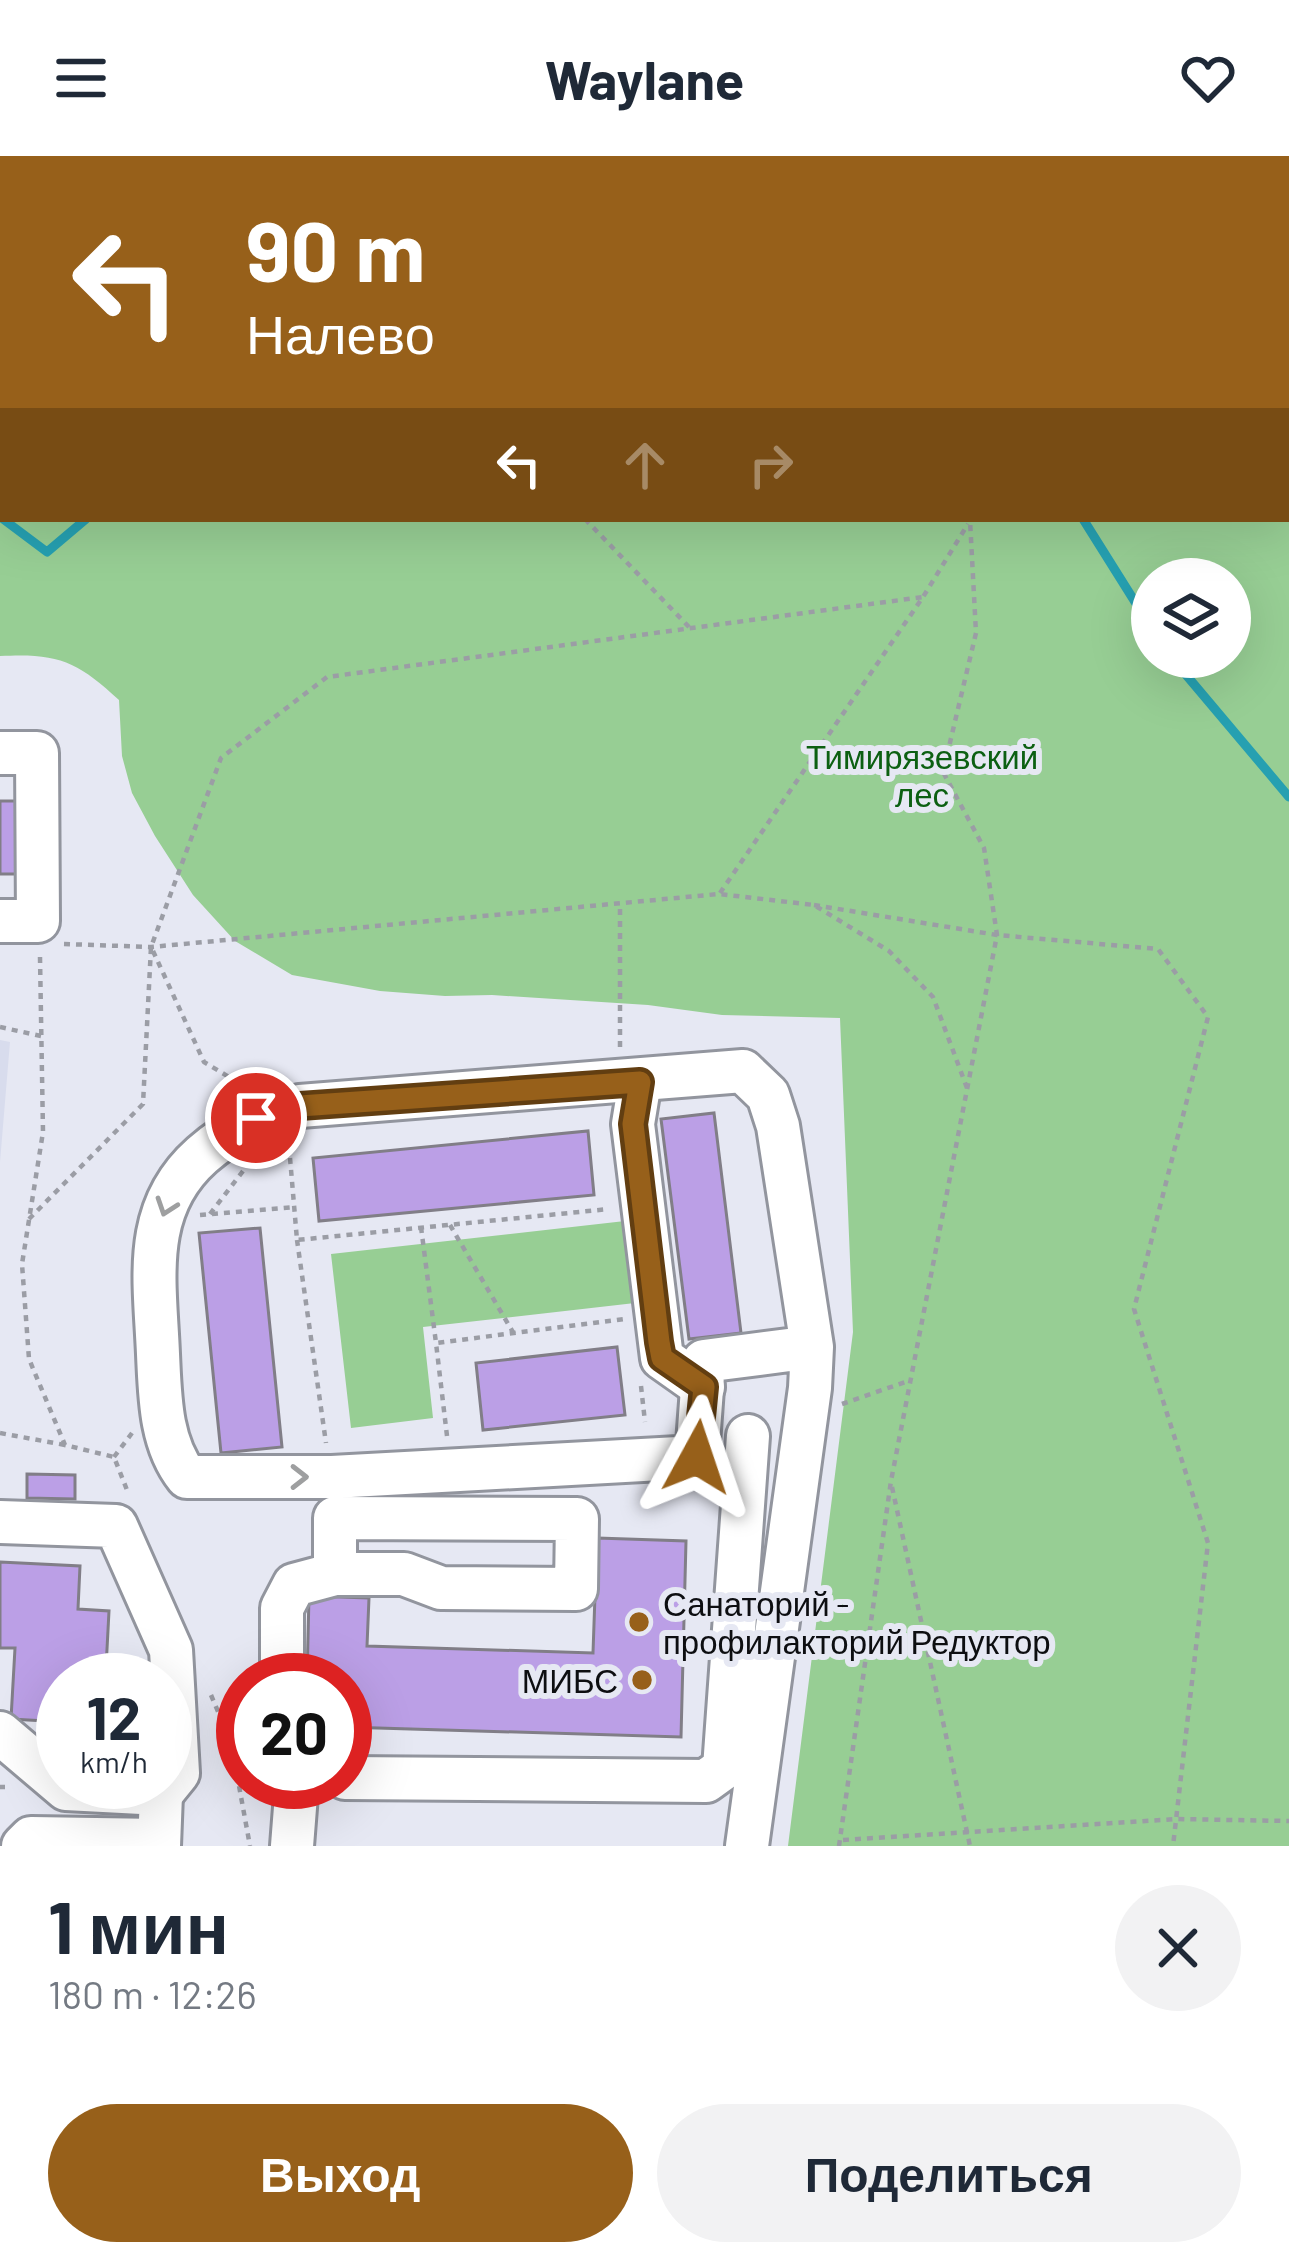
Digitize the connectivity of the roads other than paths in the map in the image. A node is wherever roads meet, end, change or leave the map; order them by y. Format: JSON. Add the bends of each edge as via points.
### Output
{"nodes":[{"id":1,"x":0,"y":754,"type":"edge"},
{"id":2,"x":19,"y":921,"type":"edge"},
{"id":3,"x":630,"y":1082,"type":"junction"},
{"id":4,"x":812,"y":1347,"type":"junction"},
{"id":5,"x":704,"y":1387,"type":"junction"},
{"id":6,"x":748,"y":1436,"type":"dead end"},
{"id":7,"x":0,"y":1522,"type":"edge"},
{"id":8,"x":335,"y":1574,"type":"junction"},
{"id":9,"x":171,"y":1653,"type":"edge"},
{"id":10,"x":282,"y":1653,"type":"edge"},
{"id":11,"x":0,"y":1733,"type":"edge"},
{"id":12,"x":36,"y":1764,"type":"edge"},
{"id":13,"x":372,"y":1778,"type":"edge"},
{"id":14,"x":160,"y":1809,"type":"edge"},
{"id":15,"x":295,"y":1809,"type":"edge"},
{"id":16,"x":159,"y":1843,"type":"edge"},
{"id":17,"x":23,"y":1846,"type":"edge"},
{"id":18,"x":292,"y":1846,"type":"edge"},
{"id":19,"x":748,"y":1846,"type":"edge"}],
"edges":[{"from":1,"to":2,"type":"lane","via":[[37,753]]},
{"from":3,"to":4,"type":"lane","via":[[743,1071],[768,1095]]},
{"from":3,"to":5,"type":"lane","via":[[662,1358]]},
{"from":3,"to":5,"type":"lane","one_way":true,"via":[[284,1110],[228,1132],[167,1196],[154,1259],[171,1456],[187,1477],[697,1457]]},
{"from":4,"to":5,"type":"lane","via":[[704,1361]]},
{"from":4,"to":19,"type":"lane"},
{"from":6,"to":13,"type":"lane","via":[[724,1768],[706,1781]]},
{"from":7,"to":9,"type":"lane","via":[[116,1526]]},
{"from":8,"to":8,"type":"lane","via":[[404,1574],[441,1588],[576,1589],[577,1519],[335,1518]]},
{"from":8,"to":10,"type":"lane","via":[[295,1585],[282,1608]]},
{"from":11,"to":12,"type":"lane"},
{"from":14,"to":16,"type":"lane"},
{"from":15,"to":18,"type":"lane"},
{"from":16,"to":17,"type":"lane","via":[[31,1838]]}]}
